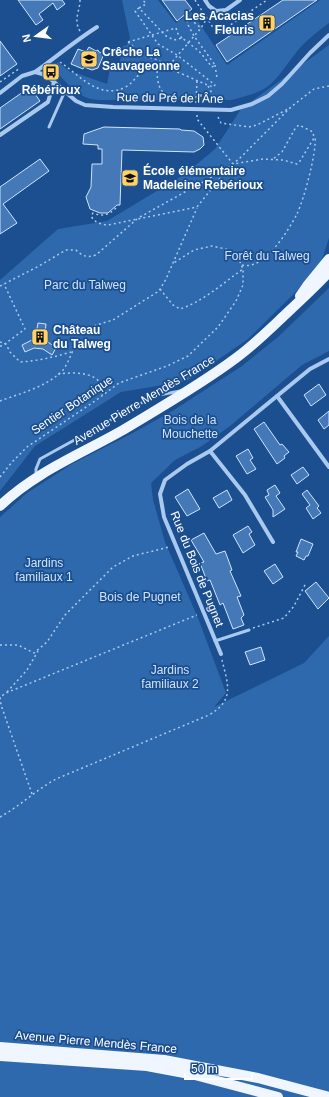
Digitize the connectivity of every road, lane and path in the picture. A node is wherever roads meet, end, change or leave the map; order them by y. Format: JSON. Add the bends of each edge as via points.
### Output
{"nodes":[{"id":1,"x":80,"y":0,"type":"edge"},
{"id":2,"x":143,"y":0,"type":"edge"},
{"id":3,"x":205,"y":0,"type":"edge"},
{"id":4,"x":240,"y":0,"type":"edge"},
{"id":5,"x":139,"y":8,"type":"junction"},
{"id":6,"x":207,"y":18,"type":"dead end"},
{"id":7,"x":97,"y":27,"type":"dead end"},
{"id":8,"x":201,"y":28,"type":"junction"},
{"id":9,"x":162,"y":32,"type":"junction"},
{"id":10,"x":151,"y":35,"type":"junction"},
{"id":11,"x":329,"y":35,"type":"edge"},
{"id":12,"x":83,"y":36,"type":"junction"},
{"id":13,"x":194,"y":36,"type":"junction"},
{"id":14,"x":182,"y":38,"type":"junction"},
{"id":15,"x":188,"y":43,"type":"junction"},
{"id":16,"x":178,"y":55,"type":"junction"},
{"id":17,"x":139,"y":56,"type":"junction"},
{"id":18,"x":54,"y":58,"type":"junction"},
{"id":19,"x":141,"y":59,"type":"dead end"},
{"id":20,"x":215,"y":65,"type":"junction"},
{"id":21,"x":157,"y":66,"type":"junction"},
{"id":22,"x":20,"y":68,"type":"dead end"},
{"id":23,"x":167,"y":68,"type":"junction"},
{"id":24,"x":35,"y":72,"type":"junction"},
{"id":25,"x":217,"y":78,"type":"dead end"},
{"id":26,"x":198,"y":80,"type":"junction"},
{"id":27,"x":0,"y":82,"type":"edge"},
{"id":28,"x":54,"y":82,"type":"junction"},
{"id":29,"x":208,"y":85,"type":"junction"},
{"id":30,"x":329,"y":86,"type":"edge"},
{"id":31,"x":65,"y":91,"type":"junction"},
{"id":32,"x":0,"y":93,"type":"edge"},
{"id":33,"x":213,"y":95,"type":"dead end"},
{"id":34,"x":291,"y":107,"type":"junction"},
{"id":35,"x":181,"y":108,"type":"junction"},
{"id":36,"x":196,"y":109,"type":"junction"},
{"id":37,"x":215,"y":109,"type":"junction"},
{"id":38,"x":49,"y":127,"type":"dead end"},
{"id":39,"x":314,"y":134,"type":"junction"},
{"id":40,"x":0,"y":135,"type":"edge"},
{"id":41,"x":273,"y":159,"type":"junction"},
{"id":42,"x":233,"y":164,"type":"junction"},
{"id":43,"x":229,"y":167,"type":"junction"},
{"id":44,"x":197,"y":207,"type":"junction"},
{"id":45,"x":116,"y":208,"type":"dead end"},
{"id":46,"x":138,"y":218,"type":"junction"},
{"id":47,"x":329,"y":259,"type":"edge"},
{"id":48,"x":172,"y":264,"type":"junction"},
{"id":49,"x":242,"y":265,"type":"junction"},
{"id":50,"x":243,"y":269,"type":"junction"},
{"id":51,"x":329,"y":272,"type":"edge"},
{"id":52,"x":329,"y":282,"type":"edge"},
{"id":53,"x":4,"y":284,"type":"junction"},
{"id":54,"x":0,"y":286,"type":"edge"},
{"id":55,"x":160,"y":288,"type":"junction"},
{"id":56,"x":294,"y":307,"type":"junction"},
{"id":57,"x":0,"y":342,"type":"edge"},
{"id":58,"x":6,"y":344,"type":"junction"},
{"id":59,"x":0,"y":346,"type":"edge"},
{"id":60,"x":71,"y":352,"type":"junction"},
{"id":61,"x":329,"y":359,"type":"edge"},
{"id":62,"x":58,"y":374,"type":"junction"},
{"id":63,"x":188,"y":390,"type":"junction"},
{"id":64,"x":102,"y":396,"type":"junction"},
{"id":65,"x":277,"y":396,"type":"junction"},
{"id":66,"x":0,"y":402,"type":"edge"},
{"id":67,"x":210,"y":451,"type":"junction"},
{"id":68,"x":329,"y":467,"type":"edge"},
{"id":69,"x":0,"y":477,"type":"edge"},
{"id":70,"x":36,"y":477,"type":"junction"},
{"id":71,"x":0,"y":506,"type":"edge"},
{"id":72,"x":274,"y":542,"type":"dead end"},
{"id":73,"x":177,"y":545,"type":"junction"},
{"id":74,"x":306,"y":583,"type":"dead end"},
{"id":75,"x":204,"y":612,"type":"junction"},
{"id":76,"x":249,"y":630,"type":"joint"},
{"id":77,"x":215,"y":641,"type":"junction"},
{"id":78,"x":0,"y":645,"type":"edge"},
{"id":79,"x":39,"y":649,"type":"junction"},
{"id":80,"x":220,"y":654,"type":"joint"},
{"id":81,"x":6,"y":693,"type":"junction"},
{"id":82,"x":32,"y":794,"type":"junction"},
{"id":83,"x":0,"y":817,"type":"edge"},
{"id":84,"x":0,"y":1047,"type":"edge"},
{"id":85,"x":0,"y":1056,"type":"edge"},
{"id":86,"x":278,"y":1097,"type":"edge"},
{"id":87,"x":329,"y":1097,"type":"edge"}],
"edges":[{"from":1,"to":12,"type":"path","via":[[77,26]]},
{"from":2,"to":5,"type":"path","via":[[146,4]]},
{"from":3,"to":4,"type":"street","via":[[216,11],[226,10]]},
{"from":5,"to":9,"type":"path"},
{"from":5,"to":10,"type":"path","via":[[135,12]]},
{"from":6,"to":8,"type":"path"},
{"from":7,"to":12,"type":"street"},
{"from":8,"to":13,"type":"path"},
{"from":8,"to":13,"type":"path","via":[[188,20]]},
{"from":9,"to":10,"type":"path"},
{"from":9,"to":14,"type":"path","via":[[174,40]]},
{"from":9,"to":14,"type":"path","via":[[176,28]]},
{"from":10,"to":16,"type":"path","via":[[158,44]]},
{"from":10,"to":17,"type":"path","via":[[128,42]]},
{"from":11,"to":37,"type":"street","name":"Rue du Pré de l'Âne","via":[[268,96],[231,110]]},
{"from":12,"to":18,"type":"street"},
{"from":13,"to":15,"type":"path"},
{"from":13,"to":20,"type":"path"},
{"from":14,"to":15,"type":"path"},
{"from":15,"to":16,"type":"path"},
{"from":15,"to":20,"type":"path","via":[[199,51],[212,67]]},
{"from":16,"to":23,"type":"path"},
{"from":16,"to":29,"type":"path","via":[[215,85]]},
{"from":17,"to":19,"type":"path"},
{"from":17,"to":23,"type":"path","via":[[156,59]]},
{"from":18,"to":21,"type":"path","via":[[94,87],[110,92],[121,90],[131,84],[145,69]]},
{"from":18,"to":24,"type":"street"},
{"from":20,"to":25,"type":"path"},
{"from":21,"to":23,"type":"path"},
{"from":21,"to":35,"type":"path","via":[[157,79],[162,92]]},
{"from":22,"to":27,"type":"path"},
{"from":23,"to":26,"type":"path"},
{"from":24,"to":28,"type":"street","name":"Rue du Pré de l'Âne","via":[[46,75]]},
{"from":24,"to":32,"type":"street","via":[[22,76]]},
{"from":26,"to":29,"type":"path"},
{"from":26,"to":36,"type":"path"},
{"from":28,"to":31,"type":"street","name":"Rue du Pré de l'Âne"},
{"from":28,"to":40,"type":"street","via":[[48,102]]},
{"from":29,"to":33,"type":"path"},
{"from":30,"to":34,"type":"path","via":[[314,88]]},
{"from":31,"to":35,"type":"street","name":"Rue du Pré de l'Âne","via":[[85,105]]},
{"from":31,"to":38,"type":"lane"},
{"from":34,"to":37,"type":"path","via":[[249,127],[221,123]]},
{"from":34,"to":42,"type":"path"},
{"from":35,"to":36,"type":"street","name":"Rue du Pré de l'Âne"},
{"from":36,"to":37,"type":"street","name":"Rue du Pré de l'Âne"},
{"from":36,"to":42,"type":"path","via":[[197,119]]},
{"from":39,"to":41,"type":"path","via":[[304,156],[297,164]]},
{"from":39,"to":41,"type":"path","via":[[299,125],[282,152]]},
{"from":39,"to":49,"type":"path","via":[[316,141],[311,169],[297,213],[278,243],[259,263],[251,266]]},
{"from":41,"to":42,"type":"path"},
{"from":42,"to":43,"type":"path"},
{"from":43,"to":44,"type":"path"},
{"from":43,"to":46,"type":"path"},
{"from":44,"to":46,"type":"path"},
{"from":44,"to":48,"type":"path"},
{"from":45,"to":46,"type":"path","via":[[110,214],[101,216],[93,213],[91,216],[100,224],[108,225]]},
{"from":46,"to":53,"type":"path","via":[[96,255],[90,257],[81,255],[76,250],[66,250]]},
{"from":47,"to":56,"type":"main road","name":"Avenue Pierre Mendès France"},
{"from":48,"to":49,"type":"path","name":"Sentier Botanique","via":[[194,250],[212,246],[230,250]]},
{"from":48,"to":55,"type":"path"},
{"from":49,"to":50,"type":"path","name":"Sentier Botanique"},
{"from":50,"to":55,"type":"path","via":[[202,299],[180,309],[173,305]]},
{"from":50,"to":64,"type":"path","name":"Sentier Botanique","via":[[242,285],[236,301],[218,327],[188,356],[119,383]]},
{"from":51,"to":56,"type":"main road","name":"Avenue Pierre Mendès France"},
{"from":52,"to":56,"type":"main road","via":[[320,292]]},
{"from":53,"to":54,"type":"path"},
{"from":53,"to":58,"type":"path","via":[[24,329]]},
{"from":55,"to":60,"type":"path","via":[[113,320],[81,328]]},
{"from":56,"to":63,"type":"main road","name":"Avenue Pierre Mendès France","via":[[237,357]]},
{"from":57,"to":58,"type":"path"},
{"from":58,"to":59,"type":"path"},
{"from":58,"to":60,"type":"path","via":[[20,362],[44,360]]},
{"from":60,"to":62,"type":"path","via":[[64,369]]},
{"from":61,"to":65,"type":"street","name":"Rue du Bois de Pugnet","via":[[310,369]]},
{"from":62,"to":64,"type":"path","via":[[81,374],[98,379]]},
{"from":62,"to":66,"type":"path","via":[[48,382]]},
{"from":63,"to":70,"type":"main road","name":"Avenue Pierre Mendès France","via":[[121,431]]},
{"from":63,"to":70,"type":"lane","via":[[154,396],[40,459]]},
{"from":64,"to":69,"type":"path","name":"Sentier Botanique","via":[[27,447]]},
{"from":65,"to":67,"type":"street","name":"Rue du Bois de Pugnet"},
{"from":65,"to":68,"type":"street"},
{"from":67,"to":72,"type":"street","via":[[245,495]]},
{"from":67,"to":73,"type":"street","name":"Rue du Bois de Pugnet","via":[[164,480],[160,494],[164,517]]},
{"from":70,"to":71,"type":"main road","name":"Avenue Pierre Mendès France"},
{"from":73,"to":75,"type":"street","name":"Rue du Bois de Pugnet"},
{"from":73,"to":79,"type":"path","via":[[133,556],[113,567],[65,615],[47,642]]},
{"from":74,"to":76,"type":"path","via":[[294,606],[284,618]]},
{"from":75,"to":77,"type":"street","name":"Rue du Bois de Pugnet"},
{"from":75,"to":81,"type":"path"},
{"from":76,"to":77,"type":"lane"},
{"from":77,"to":80,"type":"street","name":"Rue du Bois de Pugnet"},
{"from":78,"to":79,"type":"path","via":[[18,645],[34,653]]},
{"from":79,"to":81,"type":"path","via":[[27,670]]},
{"from":80,"to":82,"type":"path","via":[[228,686],[226,698],[219,709],[56,779]]},
{"from":81,"to":82,"type":"path","via":[[0,697],[1,705]]},
{"from":82,"to":83,"type":"path"},
{"from":84,"to":87,"type":"main road","name":"Avenue Pierre Mendès France","via":[[164,1060],[258,1078]]},
{"from":85,"to":86,"type":"main road","name":"Avenue Pierre Mendès France","via":[[147,1066],[195,1075]]}]}
